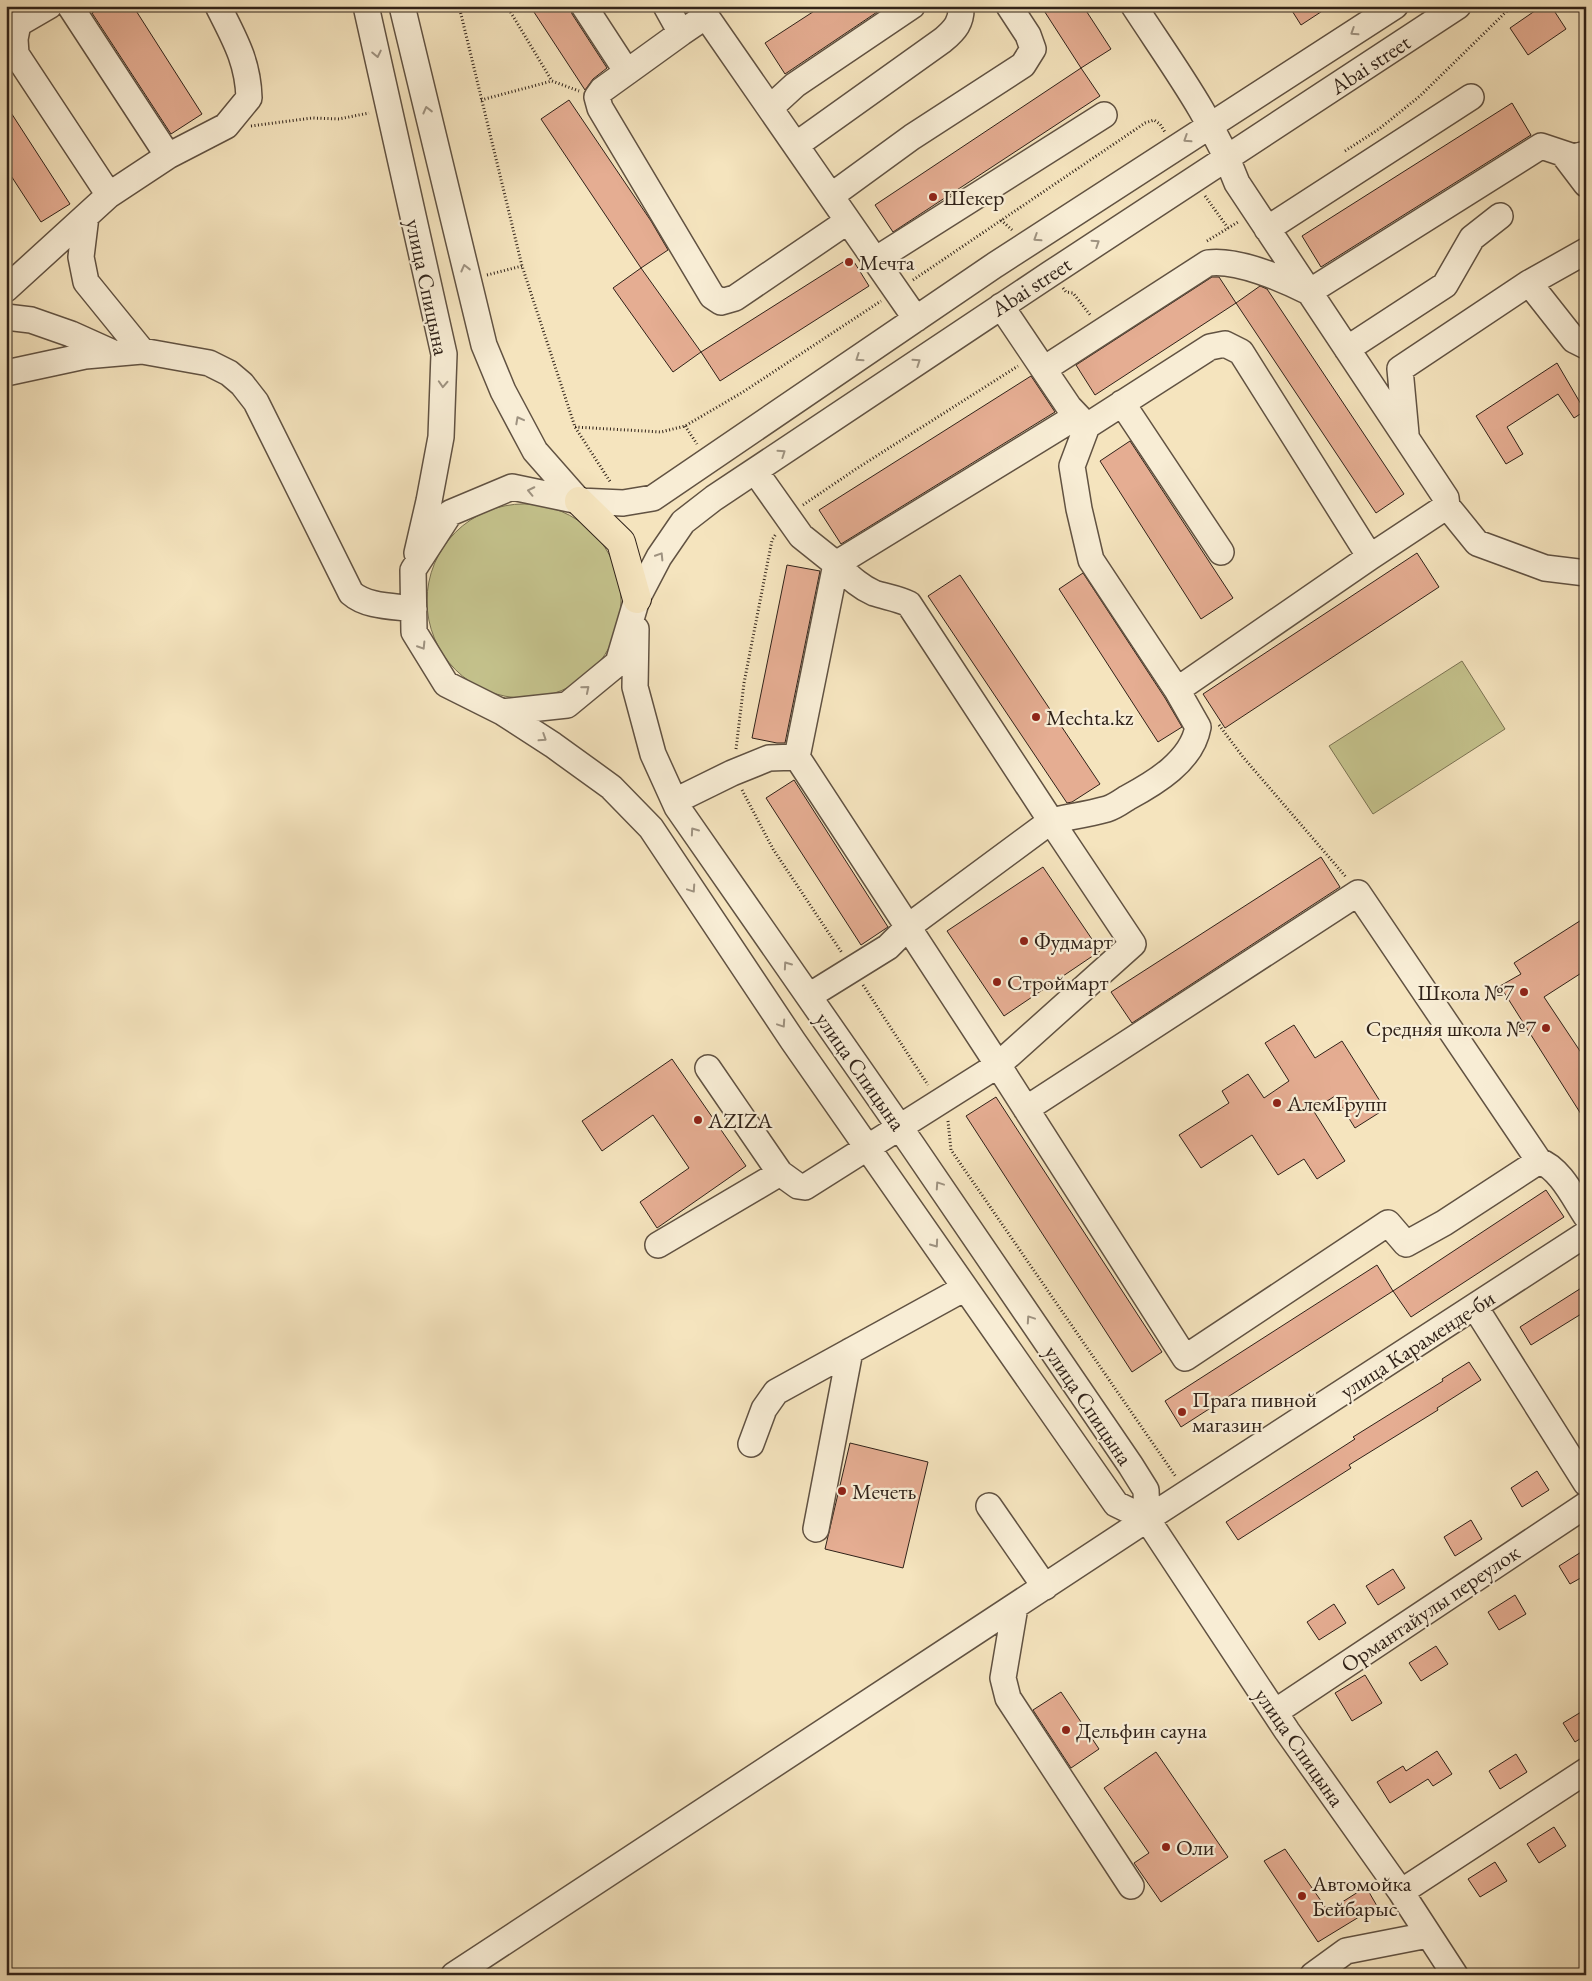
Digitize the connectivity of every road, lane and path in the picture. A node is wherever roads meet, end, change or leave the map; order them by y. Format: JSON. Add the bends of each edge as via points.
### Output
{"nodes":[{"id":1,"x":49,"y":6,"type":"edge"},
{"id":2,"x":70,"y":6,"type":"edge"},
{"id":3,"x":218,"y":6,"type":"edge"},
{"id":4,"x":366,"y":6,"type":"edge"},
{"id":5,"x":402,"y":6,"type":"edge"},
{"id":6,"x":460,"y":6,"type":"edge"},
{"id":7,"x":507,"y":6,"type":"edge"},
{"id":8,"x":584,"y":6,"type":"edge"},
{"id":9,"x":666,"y":6,"type":"edge"},
{"id":10,"x":912,"y":6,"type":"edge"},
{"id":11,"x":961,"y":6,"type":"edge"},
{"id":12,"x":1009,"y":6,"type":"edge"},
{"id":13,"x":1134,"y":6,"type":"edge"},
{"id":14,"x":1395,"y":6,"type":"edge"},
{"id":15,"x":1458,"y":6,"type":"edge"},
{"id":16,"x":1512,"y":6,"type":"edge"},
{"id":17,"x":713,"y":11,"type":"edge"},
{"id":18,"x":681,"y":33,"type":"junction"},
{"id":19,"x":628,"y":72,"type":"junction"},
{"id":20,"x":552,"y":81,"type":"junction"},
{"id":21,"x":597,"y":97,"type":"junction"},
{"id":22,"x":1471,"y":97,"type":"dead end"},
{"id":23,"x":481,"y":100,"type":"junction"},
{"id":24,"x":770,"y":108,"type":"junction"},
{"id":25,"x":389,"y":109,"type":"junction"},
{"id":26,"x":1104,"y":115,"type":"dead end"},
{"id":27,"x":1210,"y":124,"type":"junction"},
{"id":28,"x":226,"y":126,"type":"junction"},
{"id":29,"x":796,"y":144,"type":"junction"},
{"id":30,"x":1575,"y":154,"type":"edge"},
{"id":31,"x":1340,"y":155,"type":"dead end"},
{"id":32,"x":168,"y":156,"type":"junction"},
{"id":33,"x":1227,"y":157,"type":"junction"},
{"id":34,"x":1195,"y":178,"type":"junction"},
{"id":35,"x":1586,"y":184,"type":"edge"},
{"id":36,"x":109,"y":195,"type":"junction"},
{"id":37,"x":830,"y":196,"type":"junction"},
{"id":38,"x":86,"y":216,"type":"junction"},
{"id":39,"x":1500,"y":216,"type":"dead end"},
{"id":40,"x":1262,"y":220,"type":"junction"},
{"id":41,"x":848,"y":221,"type":"junction"},
{"id":42,"x":1228,"y":228,"type":"junction"},
{"id":43,"x":1204,"y":244,"type":"dead end"},
{"id":44,"x":1586,"y":251,"type":"edge"},
{"id":45,"x":875,"y":260,"type":"junction"},
{"id":46,"x":522,"y":266,"type":"junction"},
{"id":47,"x":1050,"y":274,"type":"junction"},
{"id":48,"x":468,"y":279,"type":"junction"},
{"id":49,"x":1529,"y":283,"type":"junction"},
{"id":50,"x":6,"y":289,"type":"edge"},
{"id":51,"x":1309,"y":292,"type":"junction"},
{"id":52,"x":1001,"y":306,"type":"junction"},
{"id":53,"x":1099,"y":312,"type":"dead end"},
{"id":54,"x":6,"y":317,"type":"edge"},
{"id":55,"x":1091,"y":317,"type":"junction"},
{"id":56,"x":916,"y":319,"type":"junction"},
{"id":57,"x":1083,"y":322,"type":"dead end"},
{"id":58,"x":1586,"y":346,"type":"edge"},
{"id":59,"x":1347,"y":349,"type":"junction"},
{"id":60,"x":142,"y":350,"type":"junction"},
{"id":61,"x":114,"y":353,"type":"junction"},
{"id":62,"x":1039,"y":362,"type":"junction"},
{"id":63,"x":6,"y":373,"type":"edge"},
{"id":64,"x":1122,"y":404,"type":"junction"},
{"id":65,"x":1082,"y":421,"type":"junction"},
{"id":66,"x":1406,"y":438,"type":"junction"},
{"id":67,"x":755,"y":471,"type":"junction"},
{"id":68,"x":579,"y":501,"type":"junction"},
{"id":69,"x":623,"y":503,"type":"junction"},
{"id":70,"x":1447,"y":506,"type":"junction"},
{"id":71,"x":786,"y":516,"type":"junction"},
{"id":72,"x":1221,"y":552,"type":"dead end"},
{"id":73,"x":1370,"y":557,"type":"junction"},
{"id":74,"x":836,"y":564,"type":"junction"},
{"id":75,"x":413,"y":570,"type":"junction"},
{"id":76,"x":1586,"y":573,"type":"edge"},
{"id":77,"x":637,"y":599,"type":"junction"},
{"id":78,"x":414,"y":609,"type":"junction"},
{"id":79,"x":1177,"y":690,"type":"junction"},
{"id":80,"x":502,"y":712,"type":"junction"},
{"id":81,"x":1216,"y":722,"type":"dead end"},
{"id":82,"x":797,"y":757,"type":"junction"},
{"id":83,"x":732,"y":773,"type":"junction"},
{"id":84,"x":675,"y":801,"type":"junction"},
{"id":85,"x":1051,"y":821,"type":"junction"},
{"id":86,"x":1358,"y":893,"type":"junction"},
{"id":87,"x":908,"y":926,"type":"junction"},
{"id":88,"x":852,"y":969,"type":"junction"},
{"id":89,"x":809,"y":996,"type":"junction"},
{"id":90,"x":998,"y":1065,"type":"junction"},
{"id":91,"x":708,"y":1068,"type":"dead end"},
{"id":92,"x":939,"y":1101,"type":"junction"},
{"id":93,"x":1026,"y":1109,"type":"junction"},
{"id":94,"x":899,"y":1126,"type":"junction"},
{"id":95,"x":867,"y":1147,"type":"junction"},
{"id":96,"x":1539,"y":1161,"type":"junction"},
{"id":97,"x":780,"y":1173,"type":"junction"},
{"id":98,"x":1586,"y":1216,"type":"edge"},
{"id":99,"x":1586,"y":1234,"type":"edge"},
{"id":100,"x":658,"y":1245,"type":"dead end"},
{"id":101,"x":965,"y":1288,"type":"junction"},
{"id":102,"x":1475,"y":1307,"type":"junction"},
{"id":103,"x":850,"y":1351,"type":"junction"},
{"id":104,"x":751,"y":1444,"type":"dead end"},
{"id":105,"x":1586,"y":1482,"type":"edge"},
{"id":106,"x":1187,"y":1493,"type":"junction"},
{"id":107,"x":1586,"y":1505,"type":"edge"},
{"id":108,"x":989,"y":1506,"type":"dead end"},
{"id":109,"x":1148,"y":1519,"type":"junction"},
{"id":110,"x":816,"y":1529,"type":"dead end"},
{"id":111,"x":1045,"y":1587,"type":"junction"},
{"id":112,"x":1015,"y":1607,"type":"junction"},
{"id":113,"x":1275,"y":1712,"type":"junction"},
{"id":114,"x":1586,"y":1771,"type":"edge"},
{"id":115,"x":1131,"y":1886,"type":"dead end"},
{"id":116,"x":1401,"y":1892,"type":"junction"},
{"id":117,"x":1428,"y":1935,"type":"junction"},
{"id":118,"x":454,"y":1975,"type":"edge"},
{"id":119,"x":1313,"y":1975,"type":"edge"},
{"id":120,"x":1455,"y":1975,"type":"edge"}],
"edges":[{"from":1,"to":36,"type":"street","via":[[18,24],[16,54]]},
{"from":2,"to":32,"type":"street"},
{"from":3,"to":28,"type":"street","via":[[244,58],[249,84],[249,98]]},
{"from":4,"to":25,"type":"street","name":"улица Спицына","one_way":true},
{"from":48,"to":5,"type":"street","name":"улица Спицына","one_way":true},
{"from":6,"to":23,"type":"path"},
{"from":7,"to":20,"type":"path"},
{"from":8,"to":19,"type":"street"},
{"from":9,"to":18,"type":"street"},
{"from":10,"to":24,"type":"street","via":[[795,86]]},
{"from":11,"to":29,"type":"street","via":[[962,17],[956,29],[943,40]]},
{"from":12,"to":37,"type":"street","via":[[1033,49],[1023,65],[912,136]]},
{"from":13,"to":27,"type":"street"},
{"from":14,"to":27,"type":"street","name":"Abai street","one_way":true},
{"from":15,"to":33,"type":"street","name":"Abai street"},
{"from":16,"to":31,"type":"path","via":[[1420,96]]},
{"from":17,"to":18,"type":"street"},
{"from":17,"to":24,"type":"street"},
{"from":18,"to":19,"type":"street"},
{"from":19,"to":21,"type":"street"},
{"from":20,"to":21,"type":"path"},
{"from":20,"to":23,"type":"path"},
{"from":21,"to":41,"type":"street","via":[[600,108],[712,296],[721,302],[735,298]]},
{"from":22,"to":40,"type":"street"},
{"from":23,"to":46,"type":"path"},
{"from":24,"to":29,"type":"street"},
{"from":25,"to":28,"type":"path","via":[[339,119],[312,118],[258,126]]},
{"from":25,"to":75,"type":"street","name":"улица Спицына","one_way":true,"via":[[444,354],[441,437]]},
{"from":26,"to":45,"type":"street"},
{"from":27,"to":33,"type":"street"},
{"from":27,"to":56,"type":"street","name":"Abai street","one_way":true},
{"from":28,"to":32,"type":"street"},
{"from":29,"to":37,"type":"street"},
{"from":30,"to":35,"type":"street"},
{"from":30,"to":51,"type":"street","via":[[1542,146]]},
{"from":32,"to":36,"type":"street"},
{"from":33,"to":34,"type":"street","name":"Abai street"},
{"from":33,"to":40,"type":"street","via":[[1237,182]]},
{"from":34,"to":42,"type":"path"},
{"from":47,"to":34,"type":"street","name":"Abai street","one_way":true},
{"from":36,"to":38,"type":"street"},
{"from":37,"to":41,"type":"street"},
{"from":38,"to":50,"type":"street"},
{"from":38,"to":60,"type":"street","via":[[81,257],[86,282]]},
{"from":39,"to":59,"type":"street","via":[[1472,238],[1445,285]]},
{"from":40,"to":42,"type":"path"},
{"from":40,"to":51,"type":"street"},
{"from":41,"to":45,"type":"street"},
{"from":42,"to":43,"type":"path"},
{"from":44,"to":49,"type":"street"},
{"from":45,"to":56,"type":"street"},
{"from":46,"to":48,"type":"path"},
{"from":46,"to":69,"type":"path","via":[[576,427]]},
{"from":47,"to":52,"type":"street","name":"Abai street"},
{"from":47,"to":55,"type":"path","via":[[1066,292],[1073,293]]},
{"from":68,"to":48,"type":"street","name":"улица Спицына","one_way":true,"via":[[535,451],[503,391],[484,345]]},
{"from":49,"to":58,"type":"street","via":[[1574,340]]},
{"from":49,"to":66,"type":"street","via":[[1400,370]]},
{"from":51,"to":59,"type":"street"},
{"from":51,"to":62,"type":"street","via":[[1282,279],[1248,269],[1208,263]]},
{"from":52,"to":62,"type":"street"},
{"from":67,"to":52,"type":"street","name":"Abai street","one_way":true},
{"from":53,"to":55,"type":"path"},
{"from":54,"to":61,"type":"street","via":[[31,320]]},
{"from":55,"to":57,"type":"path"},
{"from":56,"to":69,"type":"street","name":"Abai street","one_way":true,"via":[[652,498]]},
{"from":59,"to":66,"type":"street"},
{"from":60,"to":61,"type":"street"},
{"from":60,"to":78,"type":"street","via":[[209,363],[242,384],[256,402],[351,592],[367,602]]},
{"from":61,"to":63,"type":"street"},
{"from":62,"to":65,"type":"street"},
{"from":62,"to":71,"type":"path","via":[[856,469]]},
{"from":64,"to":65,"type":"street"},
{"from":64,"to":72,"type":"street"},
{"from":64,"to":73,"type":"street","via":[[1210,347],[1225,344],[1241,352]]},
{"from":65,"to":74,"type":"street"},
{"from":65,"to":79,"type":"street","via":[[1072,466],[1091,560]]},
{"from":66,"to":70,"type":"street","via":[[1446,498]]},
{"from":67,"to":71,"type":"street"},
{"from":77,"to":67,"type":"street","name":"Abai street","one_way":true,"via":[[659,557],[683,522]]},
{"from":68,"to":69,"type":"street","name":"Abai street"},
{"from":68,"to":75,"type":"street","name":"Abai street","one_way":true,"via":[[512,487],[450,513]]},
{"from":68,"to":77,"type":"main road","via":[[621,542]]},
{"from":70,"to":73,"type":"street"},
{"from":70,"to":76,"type":"street","via":[[1477,542],[1545,568]]},
{"from":71,"to":74,"type":"street","via":[[801,536]]},
{"from":71,"to":83,"type":"path","via":[[772,540],[744,683]]},
{"from":73,"to":79,"type":"street"},
{"from":74,"to":82,"type":"street"},
{"from":74,"to":85,"type":"street","via":[[857,584],[909,604]]},
{"from":75,"to":78,"type":"street","name":"улица Спицына"},
{"from":80,"to":77,"type":"street","name":"Abai street","one_way":true,"via":[[567,705],[618,662]]},
{"from":77,"to":84,"type":"street","name":"улица Спицына","via":[[635,687],[653,754]]},
{"from":78,"to":80,"type":"street","name":"улица Спицына","one_way":true,"via":[[414,632],[446,684]]},
{"from":79,"to":85,"type":"street","via":[[1198,727],[1188,750],[1175,765],[1156,782],[1109,808]]},
{"from":80,"to":95,"type":"street","name":"улица Спицына","one_way":true,"via":[[611,787],[651,828]]},
{"from":81,"to":86,"type":"path"},
{"from":82,"to":83,"type":"street","via":[[769,758]]},
{"from":82,"to":87,"type":"street"},
{"from":83,"to":84,"type":"street"},
{"from":83,"to":88,"type":"path","via":[[773,849]]},
{"from":89,"to":84,"type":"street","name":"улица Спицына","one_way":true},
{"from":85,"to":87,"type":"street"},
{"from":85,"to":90,"type":"street","via":[[1133,944]]},
{"from":86,"to":93,"type":"street"},
{"from":86,"to":96,"type":"street"},
{"from":87,"to":88,"type":"street","via":[[888,947]]},
{"from":87,"to":90,"type":"street"},
{"from":88,"to":89,"type":"street"},
{"from":88,"to":92,"type":"path"},
{"from":89,"to":94,"type":"street","name":"улица Спицына"},
{"from":90,"to":92,"type":"street"},
{"from":90,"to":93,"type":"street"},
{"from":91,"to":97,"type":"street"},
{"from":92,"to":94,"type":"street"},
{"from":92,"to":106,"type":"path","via":[[947,1117],[951,1150]]},
{"from":93,"to":96,"type":"street","via":[[1185,1358],[1388,1223],[1406,1244]]},
{"from":94,"to":95,"type":"street"},
{"from":109,"to":94,"type":"street","name":"улица Спицына","one_way":true,"via":[[1146,1490],[1132,1466]]},
{"from":95,"to":97,"type":"street","via":[[805,1187],[798,1186]]},
{"from":95,"to":101,"type":"street","name":"улица Спицына","one_way":true},
{"from":96,"to":98,"type":"street","via":[[1548,1164],[1562,1180]]},
{"from":97,"to":100,"type":"street"},
{"from":99,"to":102,"type":"street","name":"улица Караменде-би"},
{"from":101,"to":103,"type":"street"},
{"from":101,"to":109,"type":"street","name":"улица Спицына","via":[[1116,1504]]},
{"from":102,"to":105,"type":"street"},
{"from":102,"to":106,"type":"street","name":"улица Караменде-би"},
{"from":103,"to":104,"type":"street","via":[[776,1392],[764,1409]]},
{"from":103,"to":110,"type":"street"},
{"from":106,"to":109,"type":"street","name":"улица Караменде-би"},
{"from":107,"to":113,"type":"street","name":"Ормантайулы переулок"},
{"from":108,"to":111,"type":"street"},
{"from":109,"to":111,"type":"street","name":"улица Караменде-би"},
{"from":109,"to":113,"type":"street","name":"улица Спицына"},
{"from":111,"to":112,"type":"street","name":"улица Караменде-би"},
{"from":112,"to":115,"type":"street","via":[[1004,1689]]},
{"from":112,"to":118,"type":"street","name":"улица Караменде-би"},
{"from":113,"to":116,"type":"street","name":"улица Спицына"},
{"from":114,"to":116,"type":"street"},
{"from":116,"to":117,"type":"street","name":"улица Спицына"},
{"from":117,"to":119,"type":"street","via":[[1346,1951]]},
{"from":117,"to":120,"type":"street","name":"улица Спицына"}]}
